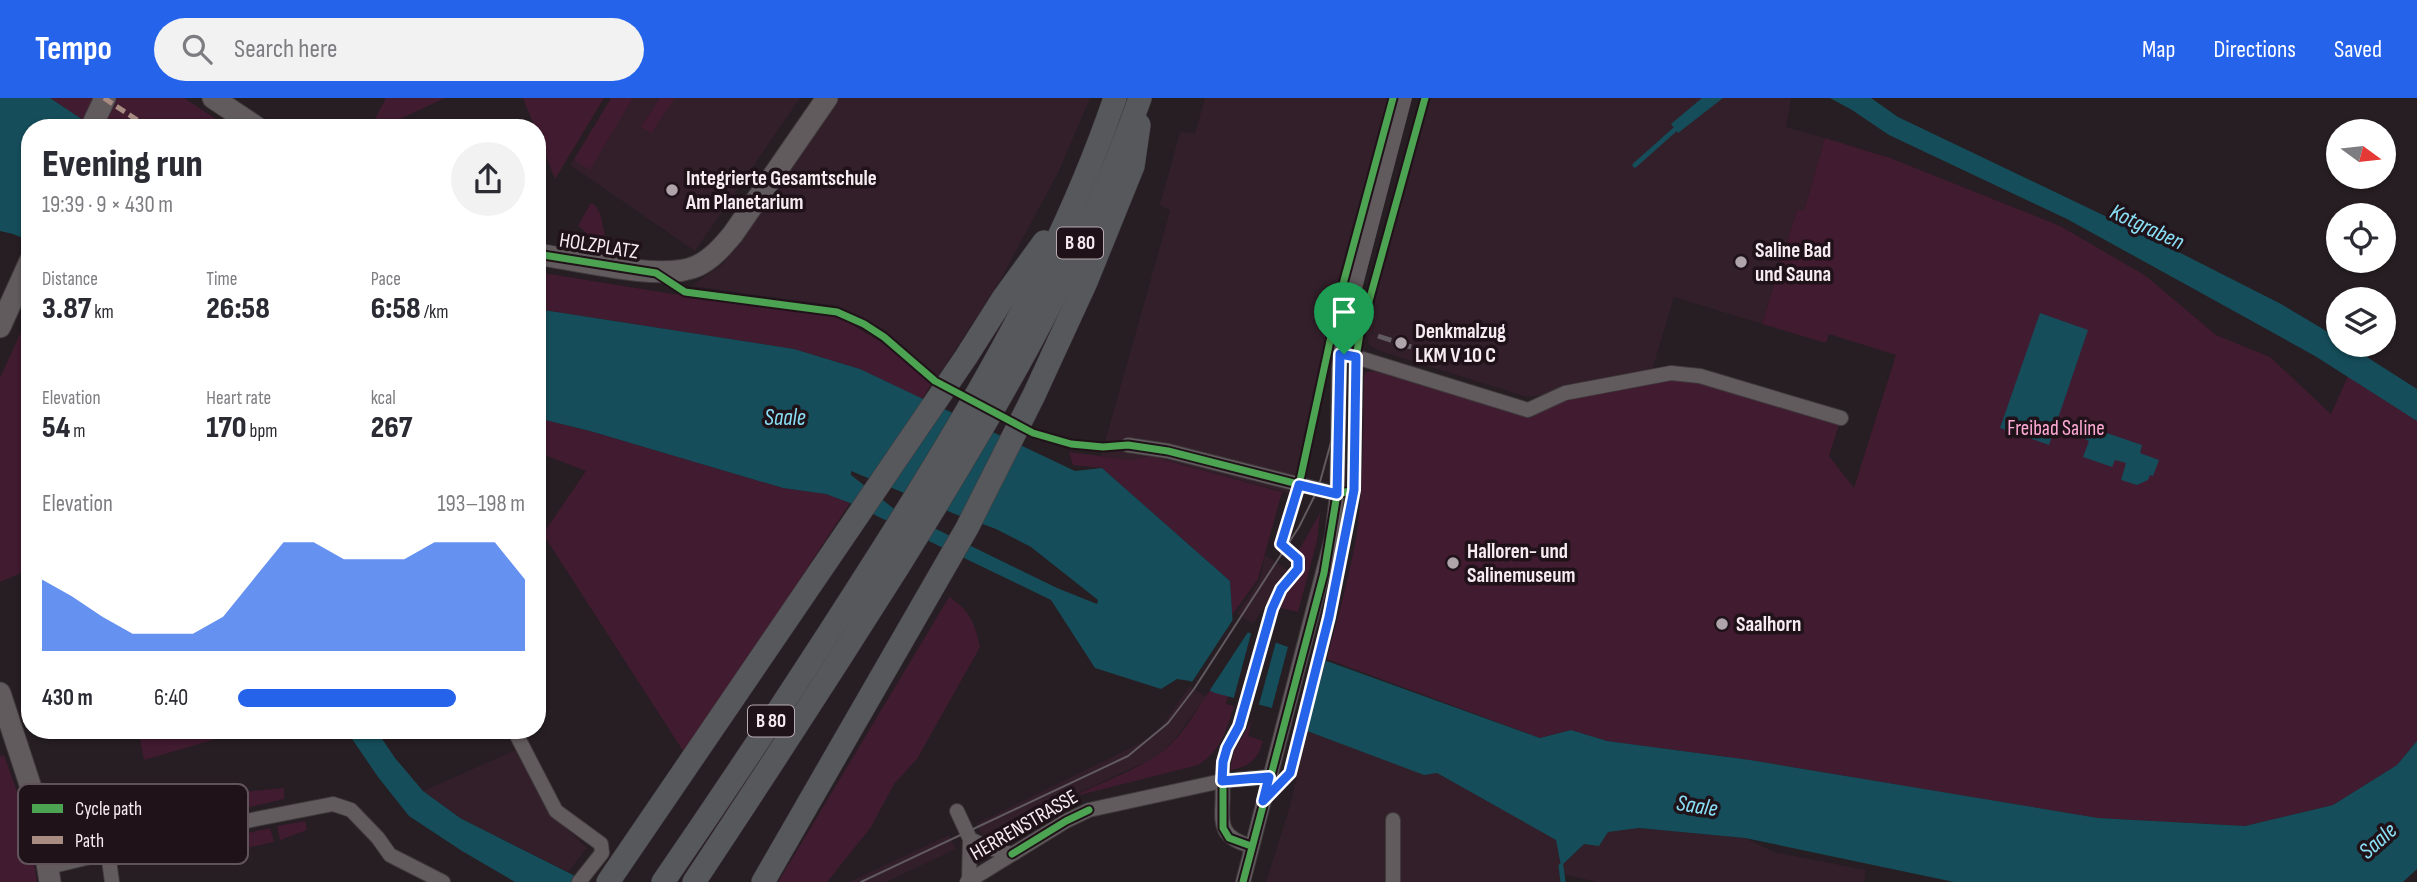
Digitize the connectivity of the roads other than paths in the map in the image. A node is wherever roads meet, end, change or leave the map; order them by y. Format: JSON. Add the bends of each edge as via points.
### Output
{"nodes":[{"id":1,"x":105,"y":98,"type":"edge"},
{"id":2,"x":213,"y":98,"type":"edge"},
{"id":3,"x":827,"y":98,"type":"edge"},
{"id":4,"x":1115,"y":98,"type":"edge"},
{"id":5,"x":1141,"y":98,"type":"edge"},
{"id":6,"x":1404,"y":98,"type":"edge"},
{"id":7,"x":95,"y":119,"type":"edge"},
{"id":8,"x":244,"y":119,"type":"edge"},
{"id":9,"x":1075,"y":200,"type":"junction"},
{"id":10,"x":546,"y":255,"type":"edge"},
{"id":11,"x":21,"y":281,"type":"edge"},
{"id":12,"x":0,"y":327,"type":"edge"},
{"id":13,"x":1340,"y":354,"type":"junction"},
{"id":14,"x":999,"y":377,"type":"junction"},
{"id":15,"x":1841,"y":418,"type":"dead end"},
{"id":16,"x":1128,"y":445,"type":"dead end"},
{"id":17,"x":1337,"y":494,"type":"junction"},
{"id":18,"x":869,"y":591,"type":"junction"},
{"id":19,"x":0,"y":693,"type":"edge"},
{"id":20,"x":519,"y":739,"type":"edge"},
{"id":21,"x":1269,"y":777,"type":"junction"},
{"id":22,"x":1222,"y":781,"type":"junction"},
{"id":23,"x":30,"y":784,"type":"edge"},
{"id":24,"x":957,"y":811,"type":"dead end"},
{"id":25,"x":1393,"y":820,"type":"dead end"},
{"id":26,"x":248,"y":821,"type":"edge"},
{"id":27,"x":970,"y":839,"type":"junction"},
{"id":28,"x":1251,"y":846,"type":"junction"},
{"id":29,"x":1012,"y":854,"type":"junction"},
{"id":30,"x":78,"y":864,"type":"edge"},
{"id":31,"x":110,"y":864,"type":"edge"},
{"id":32,"x":50,"y":874,"type":"edge"},
{"id":33,"x":605,"y":874,"type":"edge"},
{"id":34,"x":698,"y":876,"type":"edge"},
{"id":35,"x":968,"y":881,"type":"edge"},
{"id":36,"x":112,"y":882,"type":"edge"},
{"id":37,"x":443,"y":882,"type":"edge"},
{"id":38,"x":579,"y":882,"type":"edge"},
{"id":39,"x":663,"y":882,"type":"edge"},
{"id":40,"x":763,"y":882,"type":"edge"},
{"id":41,"x":1243,"y":882,"type":"edge"},
{"id":42,"x":1393,"y":882,"type":"edge"}],
"edges":[{"from":1,"to":7,"type":"street"},
{"from":2,"to":8,"type":"street"},
{"from":3,"to":10,"type":"street","name":"HOLZPLATZ","via":[[733,234],[700,265],[656,273]]},
{"from":4,"to":9,"type":"main road","number":"B 80"},
{"from":5,"to":14,"type":"main road","number":"B 80","via":[[1057,290]]},
{"from":5,"to":40,"type":"main road","via":[[1133,166],[1034,395],[967,528]]},
{"from":6,"to":13,"type":"street"},
{"from":9,"to":14,"type":"main road","number":"B 80"},
{"from":9,"to":33,"type":"main road","via":[[1004,297],[825,565]]},
{"from":11,"to":12,"type":"street"},
{"from":13,"to":15,"type":"street","via":[[1528,410],[1565,393],[1671,373],[1700,376]]},
{"from":13,"to":17,"type":"street"},
{"from":14,"to":18,"type":"main road","number":"B 80","via":[[937,463]]},
{"from":16,"to":17,"type":"street"},
{"from":17,"to":21,"type":"street","via":[[1328,555]]},
{"from":18,"to":34,"type":"main road","number":"B 80"},
{"from":18,"to":39,"type":"main road","number":"B 80"},
{"from":19,"to":23,"type":"street"},
{"from":20,"to":33,"type":"street","via":[[556,811],[601,844]]},
{"from":21,"to":22,"type":"street","name":"HERRENSTRASSE"},
{"from":21,"to":28,"type":"street"},
{"from":22,"to":28,"type":"street","via":[[1223,828],[1229,838]]},
{"from":22,"to":29,"type":"street","name":"HERRENSTRASSE","via":[[1089,810]]},
{"from":24,"to":27,"type":"street"},
{"from":25,"to":42,"type":"street"},
{"from":26,"to":37,"type":"street","via":[[333,804],[351,810],[390,855]]},
{"from":27,"to":29,"type":"street"},
{"from":27,"to":35,"type":"street"},
{"from":28,"to":41,"type":"street"},
{"from":29,"to":35,"type":"street","name":"HERRENSTRASSE"},
{"from":30,"to":32,"type":"street"},
{"from":31,"to":36,"type":"street"},
{"from":33,"to":38,"type":"street"}]}
